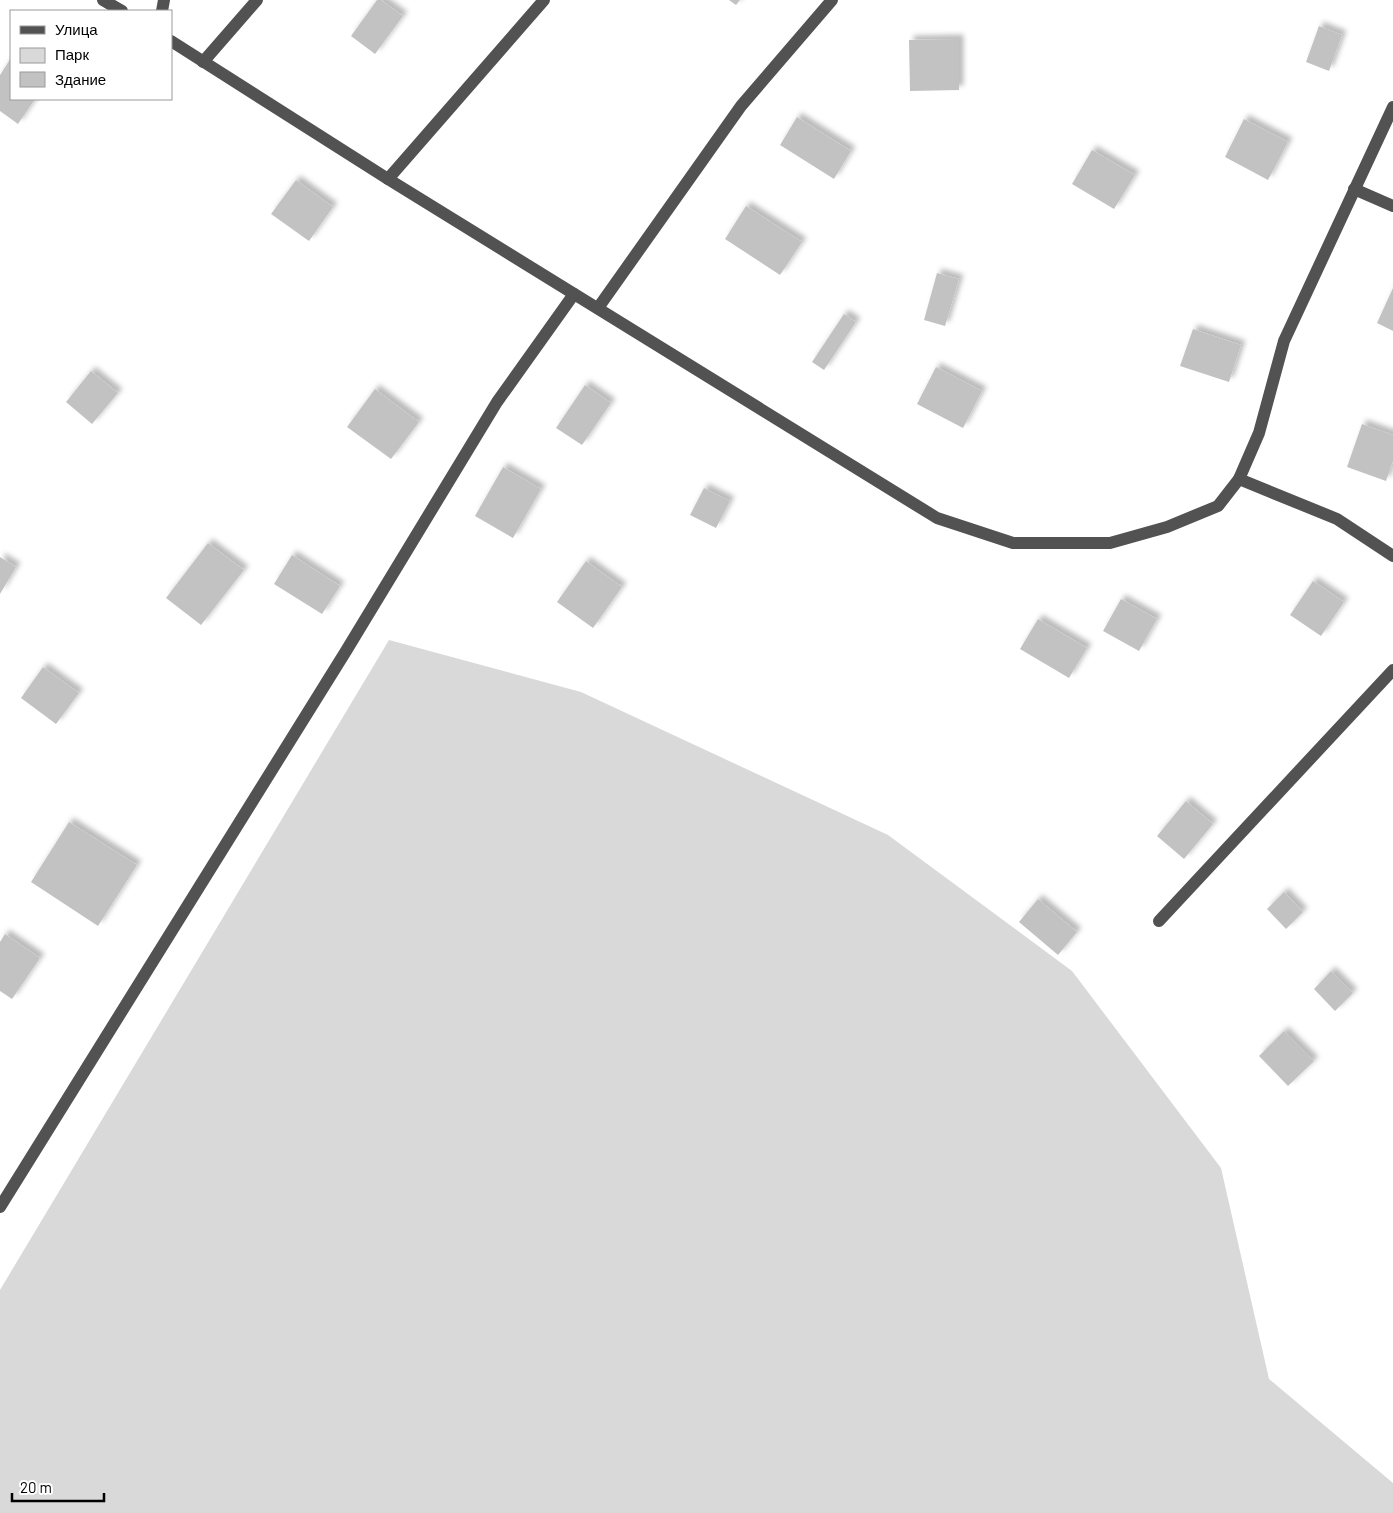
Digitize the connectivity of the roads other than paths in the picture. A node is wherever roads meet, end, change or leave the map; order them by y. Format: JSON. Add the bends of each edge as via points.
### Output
{"nodes":[{"id":1,"x":103,"y":0,"type":"edge"},
{"id":2,"x":257,"y":0,"type":"edge"},
{"id":3,"x":544,"y":0,"type":"edge"},
{"id":4,"x":832,"y":0,"type":"edge"},
{"id":5,"x":120,"y":10,"type":"edge"},
{"id":6,"x":172,"y":42,"type":"edge"},
{"id":7,"x":203,"y":62,"type":"junction"},
{"id":8,"x":1393,"y":107,"type":"edge"},
{"id":9,"x":388,"y":178,"type":"junction"},
{"id":10,"x":1354,"y":189,"type":"junction"},
{"id":11,"x":1393,"y":206,"type":"edge"},
{"id":12,"x":574,"y":294,"type":"junction"},
{"id":13,"x":598,"y":308,"type":"junction"},
{"id":14,"x":1239,"y":479,"type":"junction"},
{"id":15,"x":1393,"y":556,"type":"edge"},
{"id":16,"x":1393,"y":670,"type":"edge"},
{"id":17,"x":1159,"y":921,"type":"dead end"},
{"id":18,"x":0,"y":1208,"type":"edge"}],
"edges":[{"from":1,"to":5,"type":"street"},
{"from":2,"to":7,"type":"street"},
{"from":3,"to":9,"type":"street"},
{"from":4,"to":13,"type":"street","via":[[740,106]]},
{"from":6,"to":7,"type":"street"},
{"from":7,"to":9,"type":"street"},
{"from":8,"to":10,"type":"street"},
{"from":9,"to":12,"type":"street"},
{"from":10,"to":11,"type":"street"},
{"from":10,"to":14,"type":"street","via":[[1284,341],[1259,433]]},
{"from":12,"to":13,"type":"street"},
{"from":12,"to":18,"type":"street","via":[[497,402]]},
{"from":13,"to":14,"type":"street","via":[[937,518],[1013,543],[1110,542],[1167,527],[1218,506]]},
{"from":14,"to":15,"type":"street","via":[[1338,519]]},
{"from":16,"to":17,"type":"street"}]}
